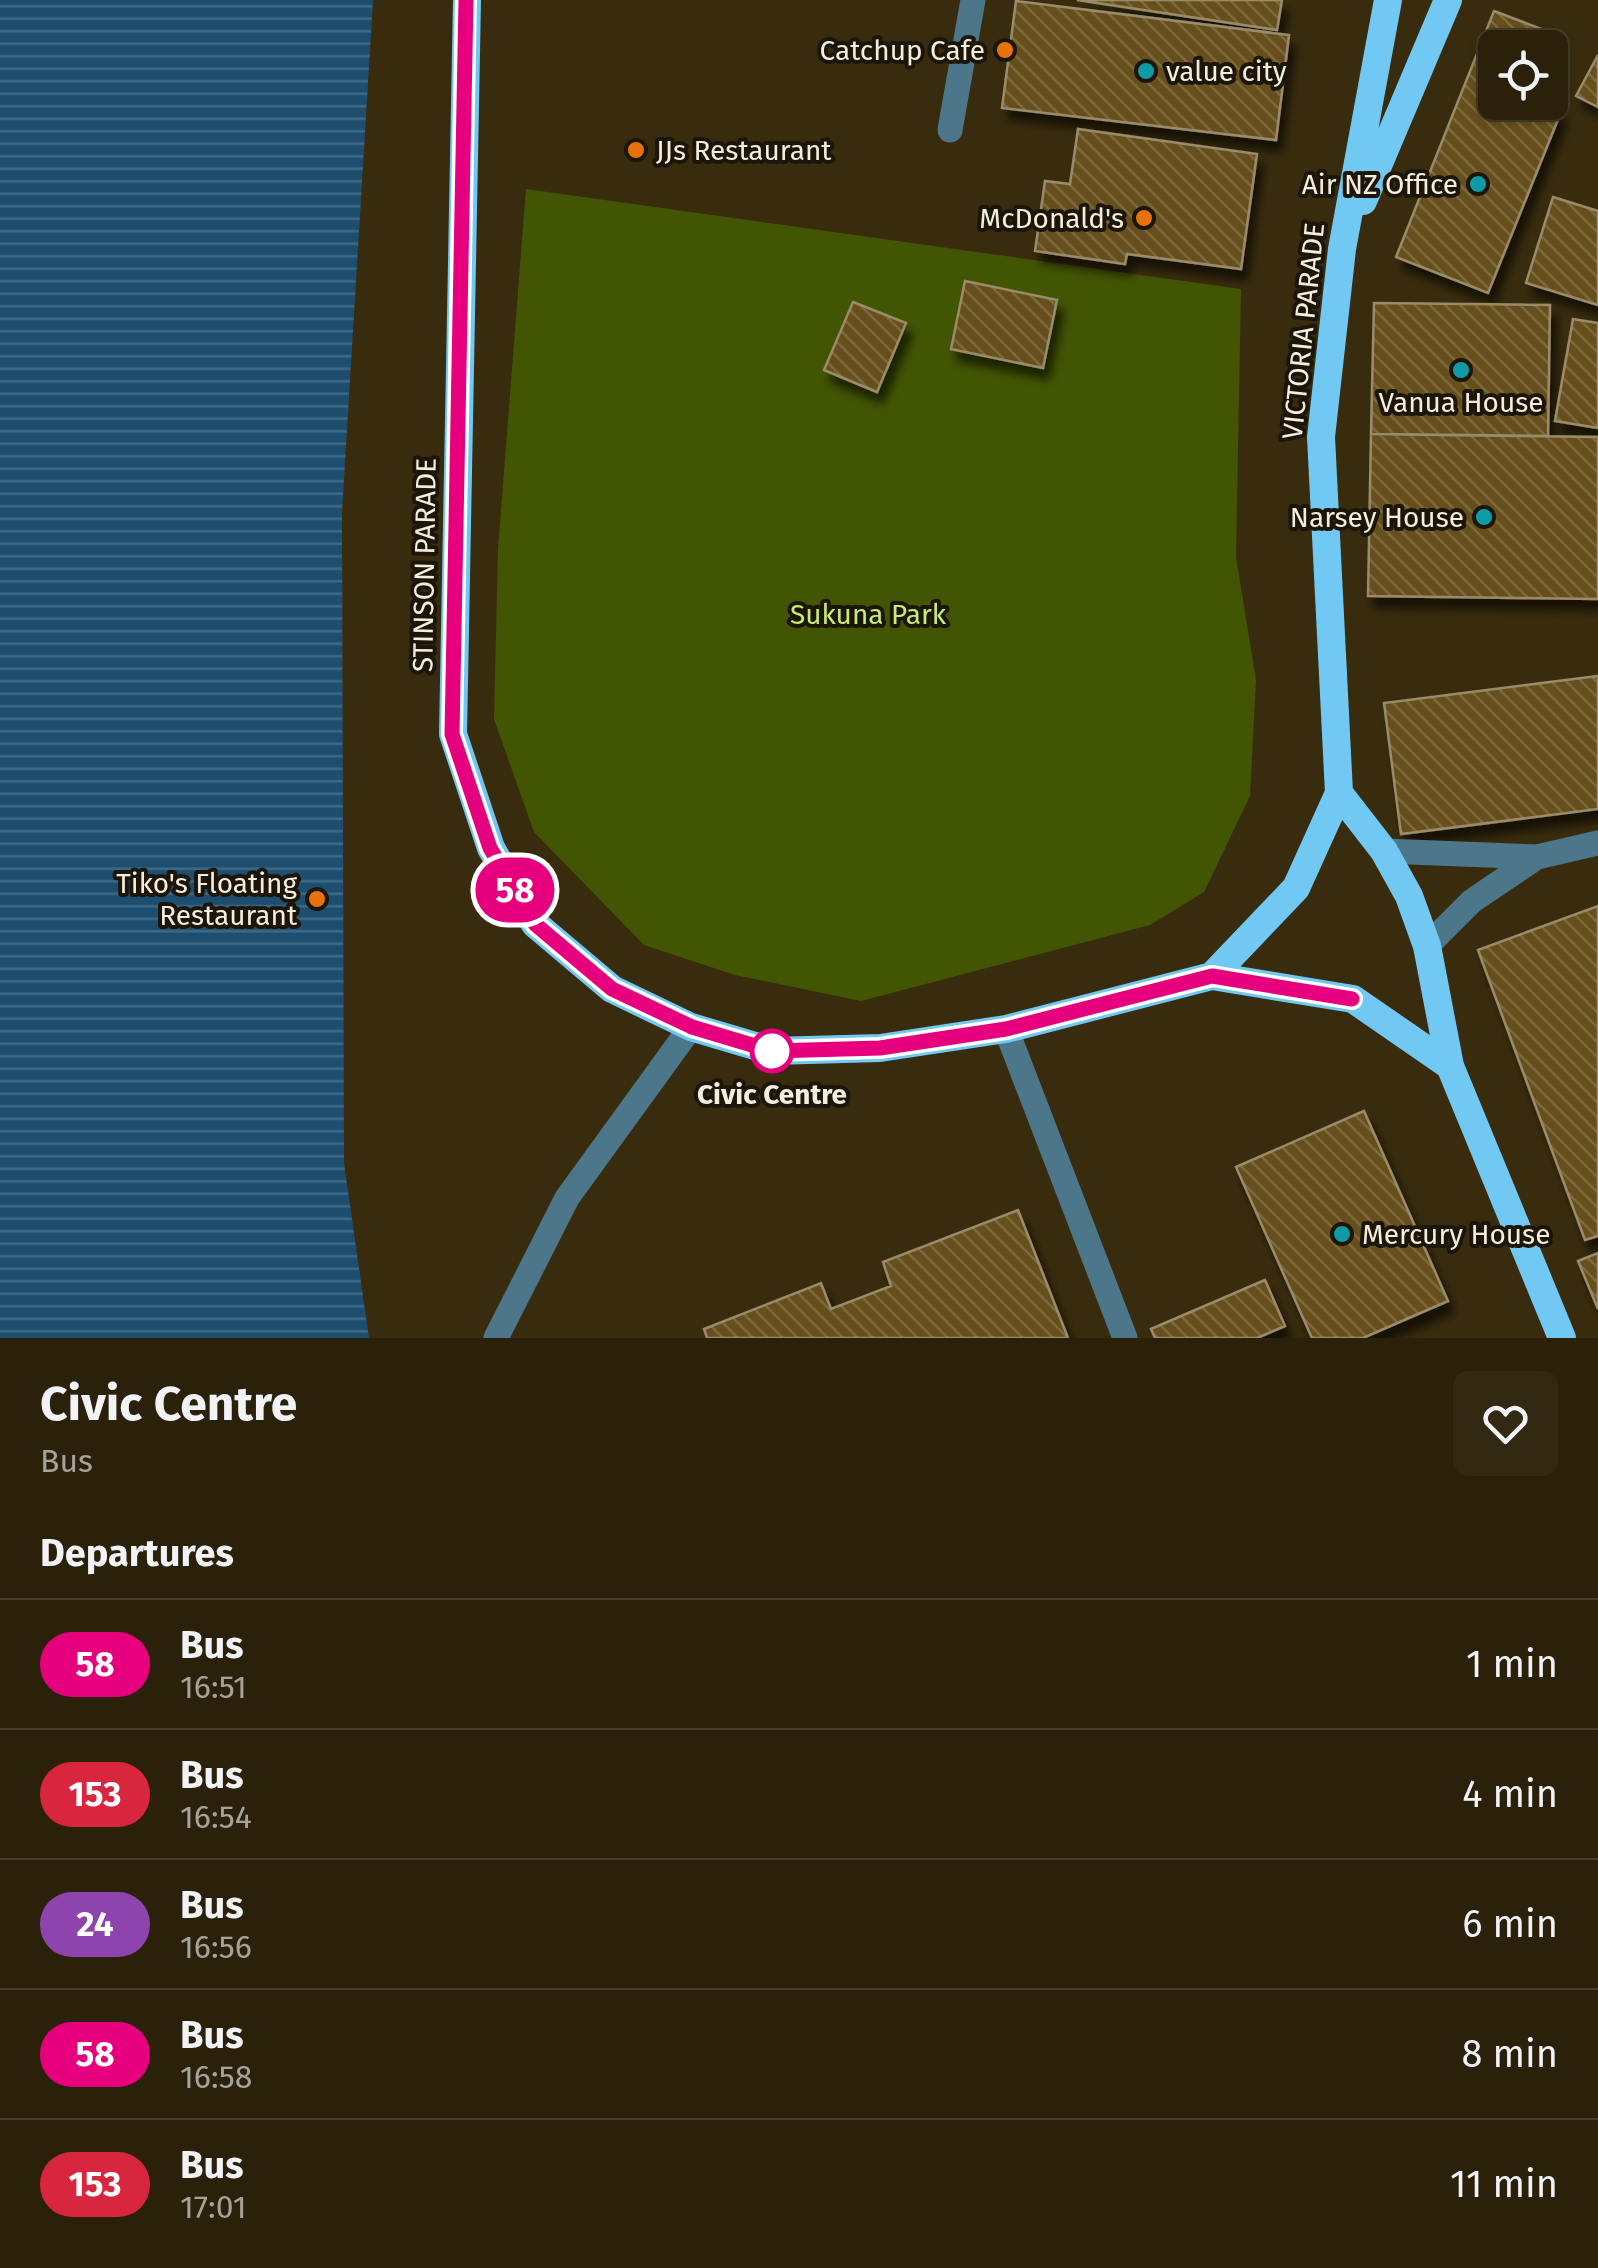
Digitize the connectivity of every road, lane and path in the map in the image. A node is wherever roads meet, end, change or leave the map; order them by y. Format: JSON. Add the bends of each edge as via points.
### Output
{"nodes":[{"id":1,"x":466,"y":0,"type":"edge"},
{"id":2,"x":974,"y":0,"type":"edge"},
{"id":3,"x":1388,"y":0,"type":"edge"},
{"id":4,"x":1448,"y":0,"type":"edge"},
{"id":5,"x":950,"y":130,"type":"dead end"},
{"id":6,"x":1342,"y":249,"type":"junction"},
{"id":7,"x":1339,"y":792,"type":"junction"},
{"id":8,"x":1598,"y":844,"type":"edge"},
{"id":9,"x":1384,"y":851,"type":"junction"},
{"id":10,"x":1537,"y":857,"type":"junction"},
{"id":11,"x":1428,"y":946,"type":"junction"},
{"id":12,"x":1212,"y":976,"type":"junction"},
{"id":13,"x":692,"y":1027,"type":"junction"},
{"id":14,"x":1006,"y":1029,"type":"junction"},
{"id":15,"x":1450,"y":1066,"type":"junction"},
{"id":16,"x":496,"y":1338,"type":"edge"},
{"id":17,"x":1124,"y":1338,"type":"edge"},
{"id":18,"x":1562,"y":1338,"type":"edge"}],
"edges":[{"from":1,"to":13,"type":"highway","name":"STINSON PARADE","via":[[452,734],[490,848],[535,924],[612,989]]},
{"from":2,"to":5,"type":"street"},
{"from":3,"to":6,"type":"highway","name":"VICTORIA PARADE"},
{"from":4,"to":6,"type":"highway"},
{"from":6,"to":7,"type":"highway","name":"VICTORIA PARADE","via":[[1321,436]]},
{"from":7,"to":9,"type":"highway"},
{"from":7,"to":12,"type":"highway","name":"VICTORIA PARADE","via":[[1296,888]]},
{"from":8,"to":10,"type":"street"},
{"from":9,"to":10,"type":"street"},
{"from":9,"to":11,"type":"highway"},
{"from":10,"to":11,"type":"street","via":[[1472,901]]},
{"from":11,"to":15,"type":"highway"},
{"from":12,"to":14,"type":"highway","name":"STINSON PARADE"},
{"from":12,"to":15,"type":"highway","name":"STINSON PARADE","via":[[1352,999]]},
{"from":13,"to":14,"type":"highway","name":"STINSON PARADE","via":[[772,1051],[880,1048]]},
{"from":13,"to":16,"type":"street","via":[[567,1198]]},
{"from":14,"to":17,"type":"street"},
{"from":15,"to":18,"type":"highway"}]}
